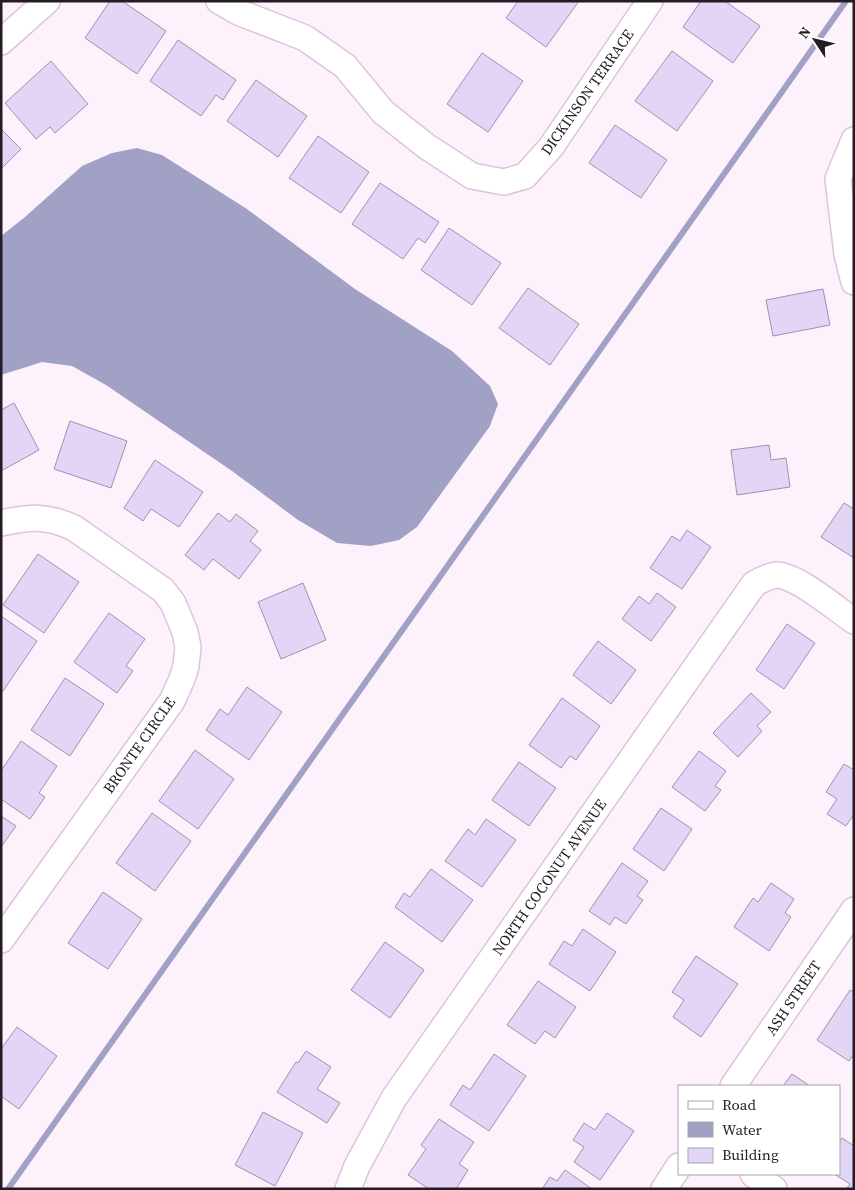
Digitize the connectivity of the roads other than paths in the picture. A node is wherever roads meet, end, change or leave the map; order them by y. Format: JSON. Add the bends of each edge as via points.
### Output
{"nodes":[{"id":1,"x":47,"y":1,"type":"edge"},
{"id":2,"x":219,"y":1,"type":"edge"},
{"id":3,"x":650,"y":1,"type":"edge"},
{"id":4,"x":1,"y":42,"type":"edge"},
{"id":5,"x":854,"y":140,"type":"edge"},
{"id":6,"x":854,"y":282,"type":"edge"},
{"id":7,"x":1,"y":523,"type":"edge"},
{"id":8,"x":854,"y":621,"type":"edge"},
{"id":9,"x":850,"y":925,"type":"edge"},
{"id":10,"x":1,"y":940,"type":"edge"},
{"id":11,"x":734,"y":1085,"type":"edge"},
{"id":12,"x":678,"y":1168,"type":"edge"},
{"id":13,"x":754,"y":1175,"type":"edge"},
{"id":14,"x":348,"y":1189,"type":"edge"},
{"id":15,"x":664,"y":1189,"type":"edge"},
{"id":16,"x":774,"y":1189,"type":"edge"}],
"edges":[{"from":1,"to":4,"type":"street"},
{"from":2,"to":3,"type":"street","name":"DICKINSON TERRACE","via":[[238,12],[305,38],[345,66],[383,112],[426,146],[472,176],[504,182],[525,176],[551,147]]},
{"from":5,"to":6,"type":"street","via":[[838,179],[847,254]]},
{"from":7,"to":10,"type":"street","name":"BRONTE CIRCLE","via":[[37,517],[60,521],[74,528],[163,590],[180,616],[188,647],[186,666],[172,701]]},
{"from":8,"to":14,"type":"street","name":"NORTH COCONUT AVENUE","via":[[803,585],[786,577],[767,577],[754,584],[394,1098]]},
{"from":9,"to":11,"type":"street","name":"ASH STREET"},
{"from":12,"to":15,"type":"street"},
{"from":13,"to":16,"type":"street"}]}
